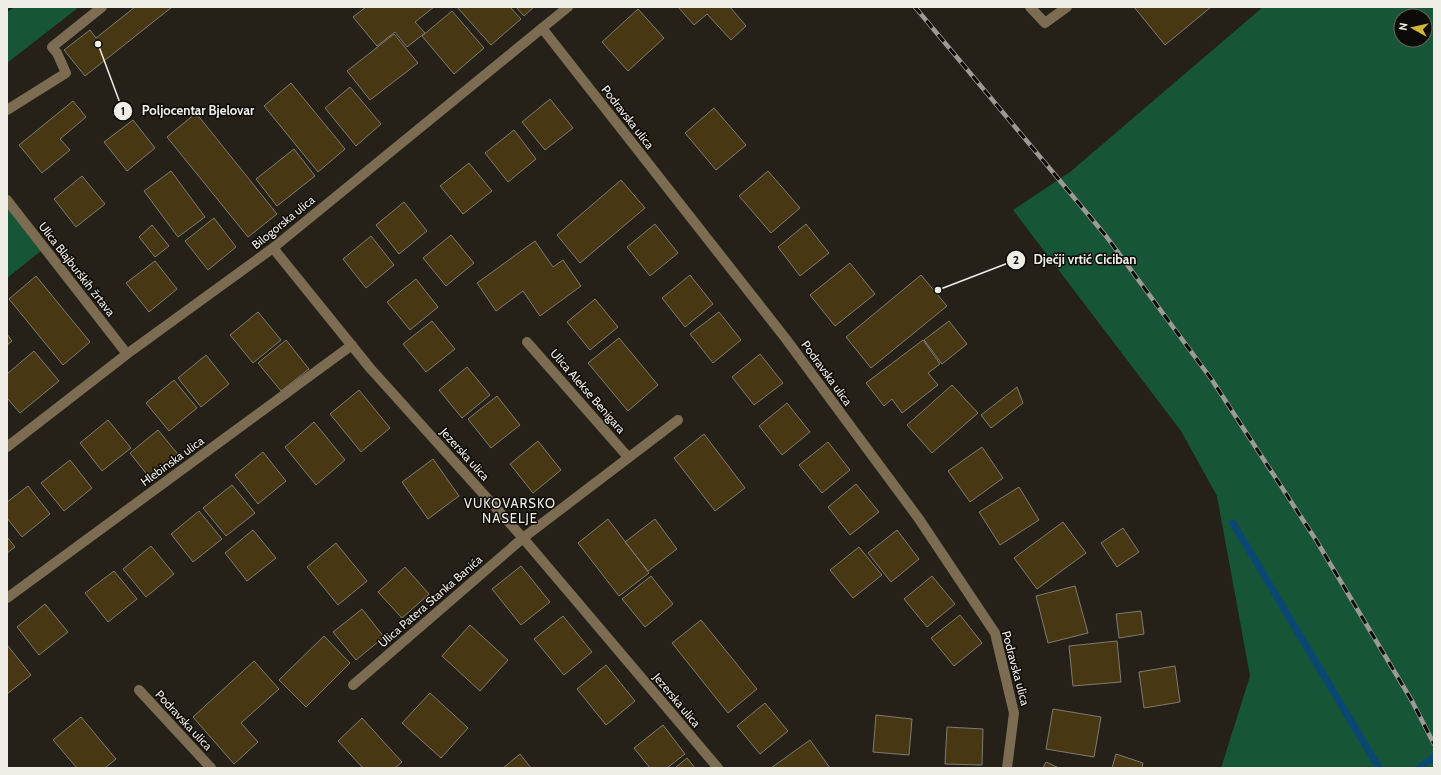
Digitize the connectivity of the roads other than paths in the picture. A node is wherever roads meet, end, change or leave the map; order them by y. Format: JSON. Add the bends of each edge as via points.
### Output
{"nodes":[{"id":1,"x":102,"y":7,"type":"edge"},
{"id":2,"x":568,"y":7,"type":"edge"},
{"id":3,"x":1030,"y":7,"type":"edge"},
{"id":4,"x":1066,"y":7,"type":"edge"},
{"id":5,"x":542,"y":28,"type":"junction"},
{"id":6,"x":7,"y":110,"type":"edge"},
{"id":7,"x":7,"y":200,"type":"edge"},
{"id":8,"x":273,"y":248,"type":"junction"},
{"id":9,"x":527,"y":342,"type":"dead end"},
{"id":10,"x":352,"y":345,"type":"junction"},
{"id":11,"x":127,"y":354,"type":"junction"},
{"id":12,"x":678,"y":420,"type":"dead end"},
{"id":13,"x":7,"y":447,"type":"edge"},
{"id":14,"x":628,"y":458,"type":"junction"},
{"id":15,"x":523,"y":538,"type":"junction"},
{"id":16,"x":7,"y":598,"type":"edge"},
{"id":17,"x":353,"y":685,"type":"dead end"},
{"id":18,"x":139,"y":690,"type":"dead end"},
{"id":19,"x":211,"y":768,"type":"edge"},
{"id":20,"x":718,"y":768,"type":"edge"},
{"id":21,"x":1007,"y":768,"type":"edge"}],
"edges":[{"from":1,"to":6,"type":"street","via":[[52,47],[66,73]]},
{"from":2,"to":5,"type":"street","name":"Bilogorska ulica"},
{"from":3,"to":4,"type":"street","via":[[1045,24]]},
{"from":5,"to":8,"type":"street","name":"Bilogorska ulica"},
{"from":5,"to":21,"type":"street","name":"Podravska ulica","via":[[786,339],[919,519],[995,633],[1014,713]]},
{"from":7,"to":11,"type":"street","name":"Ulica Blajburških žrtava"},
{"from":8,"to":10,"type":"street","name":"Jezerska ulica"},
{"from":8,"to":11,"type":"street","name":"Bilogorska ulica"},
{"from":9,"to":14,"type":"street","name":"Ulica Alekse Benigara"},
{"from":10,"to":15,"type":"street","name":"Jezerska ulica"},
{"from":10,"to":16,"type":"street","name":"Hlebinska ulica"},
{"from":11,"to":13,"type":"street","name":"Bilogorska ulica"},
{"from":12,"to":14,"type":"street"},
{"from":14,"to":15,"type":"street"},
{"from":15,"to":17,"type":"street","name":"Ulica Patera Stanka Banića"},
{"from":15,"to":20,"type":"street","name":"Jezerska ulica"},
{"from":18,"to":19,"type":"street","name":"Podravska ulica"}]}
